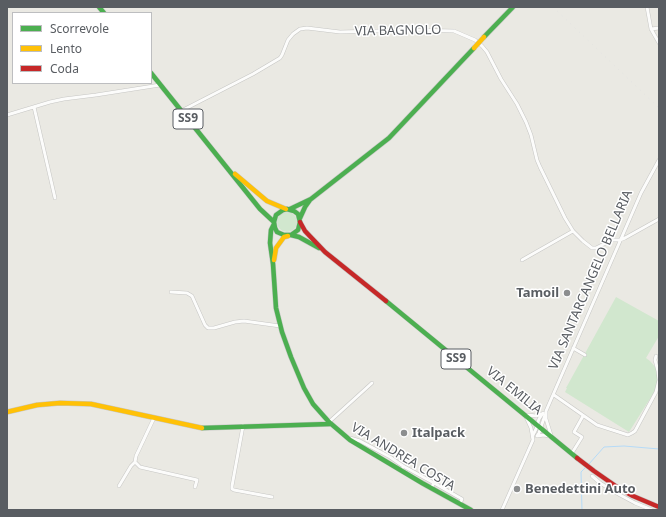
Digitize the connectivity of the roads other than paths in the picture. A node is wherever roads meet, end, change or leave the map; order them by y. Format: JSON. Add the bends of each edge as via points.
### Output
{"nodes":[{"id":1,"x":514,"y":7,"type":"edge"},
{"id":2,"x":647,"y":7,"type":"edge"},
{"id":3,"x":659,"y":28,"type":"edge"},
{"id":4,"x":651,"y":29,"type":"junction"},
{"id":5,"x":659,"y":43,"type":"edge"},
{"id":6,"x":152,"y":74,"type":"edge"},
{"id":7,"x":160,"y":84,"type":"junction"},
{"id":8,"x":34,"y":107,"type":"junction"},
{"id":9,"x":181,"y":111,"type":"junction"},
{"id":10,"x":7,"y":115,"type":"edge"},
{"id":11,"x":659,"y":160,"type":"edge"},
{"id":12,"x":225,"y":166,"type":"junction"},
{"id":13,"x":55,"y":198,"type":"dead end"},
{"id":14,"x":311,"y":199,"type":"junction"},
{"id":15,"x":288,"y":209,"type":"junction"},
{"id":16,"x":659,"y":219,"type":"edge"},
{"id":17,"x":300,"y":220,"type":"junction"},
{"id":18,"x":274,"y":223,"type":"junction"},
{"id":19,"x":573,"y":231,"type":"junction"},
{"id":20,"x":290,"y":235,"type":"junction"},
{"id":21,"x":620,"y":240,"type":"junction"},
{"id":22,"x":325,"y":252,"type":"junction"},
{"id":23,"x":522,"y":260,"type":"dead end"},
{"id":24,"x":273,"y":264,"type":"junction"},
{"id":25,"x":171,"y":292,"type":"dead end"},
{"id":26,"x":280,"y":326,"type":"junction"},
{"id":27,"x":573,"y":348,"type":"junction"},
{"id":28,"x":584,"y":354,"type":"dead end"},
{"id":29,"x":656,"y":356,"type":"dead end"},
{"id":30,"x":372,"y":383,"type":"dead end"},
{"id":31,"x":554,"y":395,"type":"junction"},
{"id":32,"x":7,"y":412,"type":"edge"},
{"id":33,"x":545,"y":412,"type":"junction"},
{"id":34,"x":524,"y":414,"type":"junction"},
{"id":35,"x":583,"y":416,"type":"junction"},
{"id":36,"x":154,"y":418,"type":"junction"},
{"id":37,"x":329,"y":423,"type":"junction"},
{"id":38,"x":243,"y":426,"type":"junction"},
{"id":39,"x":539,"y":426,"type":"junction"},
{"id":40,"x":537,"y":436,"type":"junction"},
{"id":41,"x":532,"y":438,"type":"junction"},
{"id":42,"x":553,"y":438,"type":"junction"},
{"id":43,"x":574,"y":454,"type":"junction"},
{"id":44,"x":135,"y":462,"type":"junction"},
{"id":45,"x":402,"y":468,"type":"junction"},
{"id":46,"x":592,"y":476,"type":"dead end"},
{"id":47,"x":434,"y":483,"type":"junction"},
{"id":48,"x":119,"y":486,"type":"dead end"},
{"id":49,"x":196,"y":487,"type":"dead end"},
{"id":50,"x":431,"y":488,"type":"junction"},
{"id":51,"x":272,"y":497,"type":"dead end"},
{"id":52,"x":460,"y":504,"type":"junction"},
{"id":53,"x":659,"y":507,"type":"edge"},
{"id":54,"x":467,"y":509,"type":"edge"},
{"id":55,"x":502,"y":510,"type":"edge"},
{"id":56,"x":652,"y":510,"type":"edge"}],
"edges":[{"from":1,"to":14,"type":"street","bridge":true,"via":[[389,138]]},
{"from":2,"to":4,"type":"street"},
{"from":3,"to":4,"type":"street"},
{"from":4,"to":5,"type":"street"},
{"from":6,"to":7,"type":"street","name":"VIA EMILIA","number":"SS9"},
{"from":7,"to":8,"type":"street","via":[[64,98]]},
{"from":7,"to":9,"type":"street","name":"VIA EMILIA","number":"SS9"},
{"from":8,"to":10,"type":"street"},
{"from":8,"to":13,"type":"street"},
{"from":9,"to":12,"type":"street","name":"VIA EMILIA","number":"SS9"},
{"from":9,"to":19,"type":"street","name":"VIA BAGNOLO","via":[[280,58],[288,40],[300,29],[340,32],[454,31],[475,40],[487,52],[526,122],[540,167]]},
{"from":11,"to":21,"type":"street","name":"VIA SANTARCANGELO BELLARIA","via":[[640,193]]},
{"from":12,"to":15,"type":"street","name":"VIA EMILIA","number":"SS9","via":[[267,201]]},
{"from":12,"to":18,"type":"street","name":"VIA EMILIA","number":"SS9"},
{"from":14,"to":15,"type":"street"},
{"from":14,"to":17,"type":"street"},
{"from":15,"to":17,"type":"street","name":"VIA EMILIA","via":[[298,214]]},
{"from":15,"to":18,"type":"street","via":[[279,212],[274,218]]},
{"from":16,"to":21,"type":"street"},
{"from":17,"to":20,"type":"street","via":[[298,230]]},
{"from":17,"to":22,"type":"street","name":"VIA EMILIA","number":"SS9","via":[[305,231]]},
{"from":18,"to":20,"type":"street","name":"VIA EMILIA","via":[[277,232]]},
{"from":18,"to":24,"type":"street","name":"VIA ANDREA COSTA","via":[[270,243]]},
{"from":19,"to":21,"type":"street","name":"VIA BAGNOLO","via":[[594,249],[612,240]]},
{"from":19,"to":23,"type":"street"},
{"from":20,"to":22,"type":"street","name":"VIA EMILIA","number":"SS9","via":[[299,237]]},
{"from":20,"to":24,"type":"street","name":"VIA ANDREA COSTA","via":[[284,237],[276,248]]},
{"from":21,"to":27,"type":"street","name":"VIA SANTARCANGELO BELLARIA"},
{"from":22,"to":34,"type":"street","name":"VIA EMILIA","number":"SS9"},
{"from":24,"to":26,"type":"street","name":"VIA ANDREA COSTA"},
{"from":25,"to":26,"type":"street","via":[[187,293],[192,296],[208,328],[244,321]]},
{"from":26,"to":37,"type":"street","name":"VIA ANDREA COSTA","via":[[304,388]]},
{"from":27,"to":28,"type":"street"},
{"from":27,"to":31,"type":"street","name":"VIA SANTARCANGELO BELLARIA"},
{"from":29,"to":35,"type":"street","via":[[659,380],[656,392],[632,434],[597,425]]},
{"from":30,"to":37,"type":"street"},
{"from":31,"to":33,"type":"street","name":"VIA SANTARCANGELO BELLARIA"},
{"from":31,"to":35,"type":"street"},
{"from":32,"to":36,"type":"street","via":[[37,405],[75,403],[91,404]]},
{"from":33,"to":34,"type":"street","via":[[536,416]]},
{"from":33,"to":39,"type":"street","name":"VIA SANTARCANGELO BELLARIA","via":[[539,419]]},
{"from":33,"to":42,"type":"street"},
{"from":34,"to":39,"type":"street","name":"VIA EMILIA","number":"SS9"},
{"from":34,"to":41,"type":"street","via":[[531,428]]},
{"from":35,"to":43,"type":"street","via":[[574,432],[582,437]]},
{"from":36,"to":38,"type":"street","via":[[206,428]]},
{"from":36,"to":44,"type":"street"},
{"from":37,"to":38,"type":"street"},
{"from":37,"to":45,"type":"street","name":"VIA ANDREA COSTA","via":[[347,438]]},
{"from":38,"to":51,"type":"street","via":[[232,489]]},
{"from":39,"to":40,"type":"street","name":"VIA SANTARCANGELO BELLARIA"},
{"from":39,"to":41,"type":"street","name":"VIA SANTARCANGELO BELLARIA"},
{"from":39,"to":42,"type":"street","name":"VIA EMILIA","number":"SS9"},
{"from":40,"to":41,"type":"street","name":"VIA SANTARCANGELO BELLARIA"},
{"from":40,"to":42,"type":"street"},
{"from":41,"to":55,"type":"street","name":"VIA SANTARCANGELO BELLARIA"},
{"from":42,"to":43,"type":"street","name":"VIA EMILIA","number":"SS9"},
{"from":43,"to":53,"type":"street","name":"VIA EMILIA","number":"SS9","via":[[633,496]]},
{"from":44,"to":48,"type":"street"},
{"from":44,"to":49,"type":"street","via":[[140,467],[197,480]]},
{"from":45,"to":47,"type":"street"},
{"from":45,"to":50,"type":"street","name":"VIA ANDREA COSTA"},
{"from":46,"to":56,"type":"street","via":[[620,495]]},
{"from":47,"to":50,"type":"street"},
{"from":47,"to":52,"type":"street","via":[[462,499]]},
{"from":50,"to":52,"type":"street","name":"VIA ANDREA COSTA"},
{"from":52,"to":54,"type":"street","name":"VIA ANDREA COSTA"}]}
